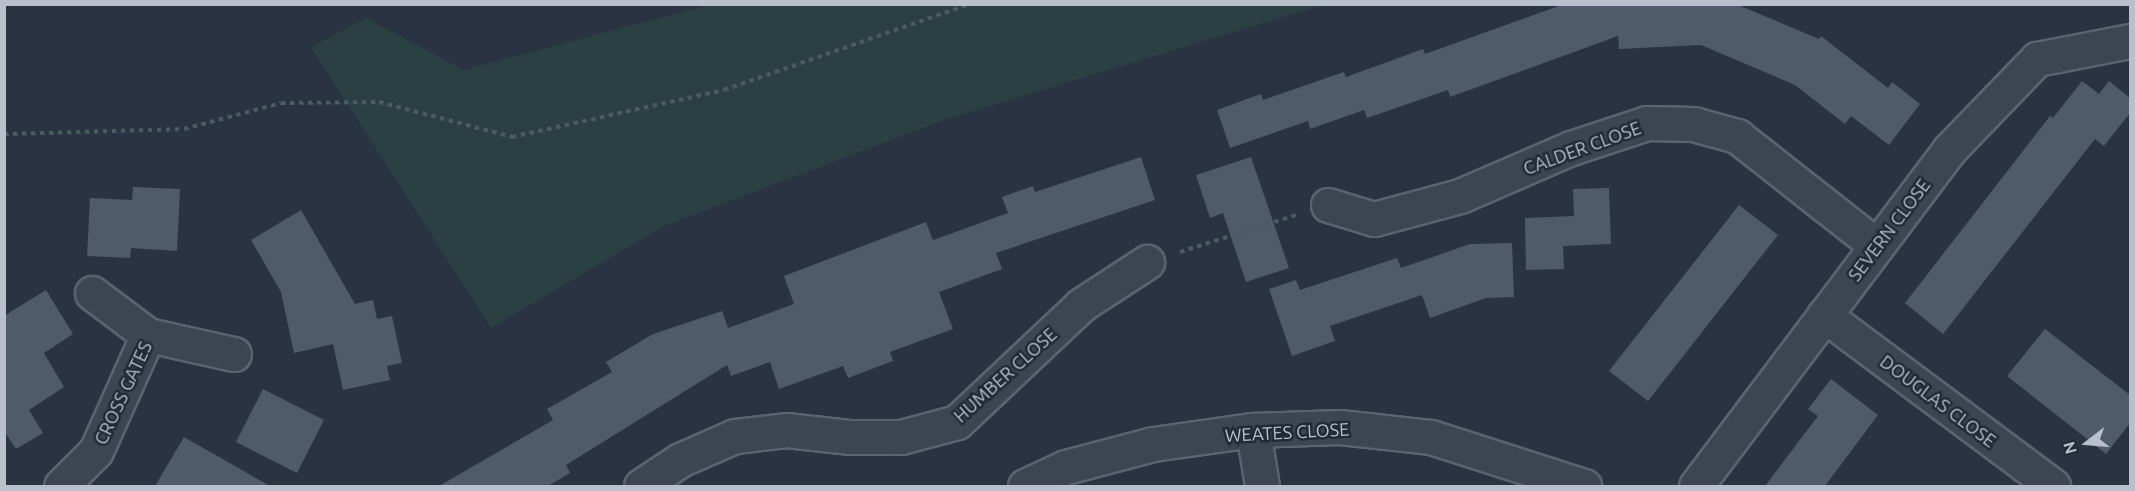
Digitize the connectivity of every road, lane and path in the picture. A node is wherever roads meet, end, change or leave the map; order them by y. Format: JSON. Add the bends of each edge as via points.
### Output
{"nodes":[{"id":1,"x":969,"y":4,"type":"edge"},
{"id":2,"x":2130,"y":41,"type":"edge"},
{"id":3,"x":4,"y":134,"type":"edge"},
{"id":4,"x":1328,"y":205,"type":"joint"},
{"id":5,"x":1877,"y":246,"type":"junction"},
{"id":6,"x":1147,"y":262,"type":"joint"},
{"id":7,"x":92,"y":293,"type":"dead end"},
{"id":8,"x":1824,"y":315,"type":"junction"},
{"id":9,"x":148,"y":335,"type":"junction"},
{"id":10,"x":234,"y":354,"type":"dead end"},
{"id":11,"x":1253,"y":429,"type":"junction"},
{"id":12,"x":61,"y":486,"type":"edge"},
{"id":13,"x":641,"y":486,"type":"edge"},
{"id":14,"x":1025,"y":486,"type":"edge"},
{"id":15,"x":1262,"y":486,"type":"edge"},
{"id":16,"x":1584,"y":486,"type":"edge"},
{"id":17,"x":1696,"y":486,"type":"edge"},
{"id":18,"x":2053,"y":486,"type":"edge"}],
"edges":[{"from":1,"to":3,"type":"path","via":[[724,90],[512,137],[379,102],[281,103],[184,129]]},
{"from":2,"to":5,"type":"street","name":"SEVERN CLOSE","via":[[2037,59],[1950,150]]},
{"from":4,"to":5,"type":"street","name":"CALDER CLOSE","via":[[1374,219],[1460,196],[1571,148],[1647,123],[1693,124],[1737,136]]},
{"from":4,"to":6,"type":"path"},
{"from":5,"to":8,"type":"street","name":"SEVERN CLOSE"},
{"from":6,"to":13,"type":"street","name":"HUMBER CLOSE","via":[[1081,305],[957,422],[901,437],[786,430],[735,436],[680,460]]},
{"from":7,"to":9,"type":"street"},
{"from":8,"to":17,"type":"street","name":"SEVERN CLOSE"},
{"from":8,"to":18,"type":"street","name":"DOUGLAS CLOSE"},
{"from":9,"to":10,"type":"street","name":"CROSS GATES"},
{"from":9,"to":12,"type":"street","name":"CROSS GATES","via":[[96,451]]},
{"from":11,"to":14,"type":"street","name":"WEATES CLOSE","via":[[1153,444],[1066,467]]},
{"from":11,"to":15,"type":"street"},
{"from":11,"to":16,"type":"street","name":"WEATES CLOSE","via":[[1340,427],[1431,437]]}]}
